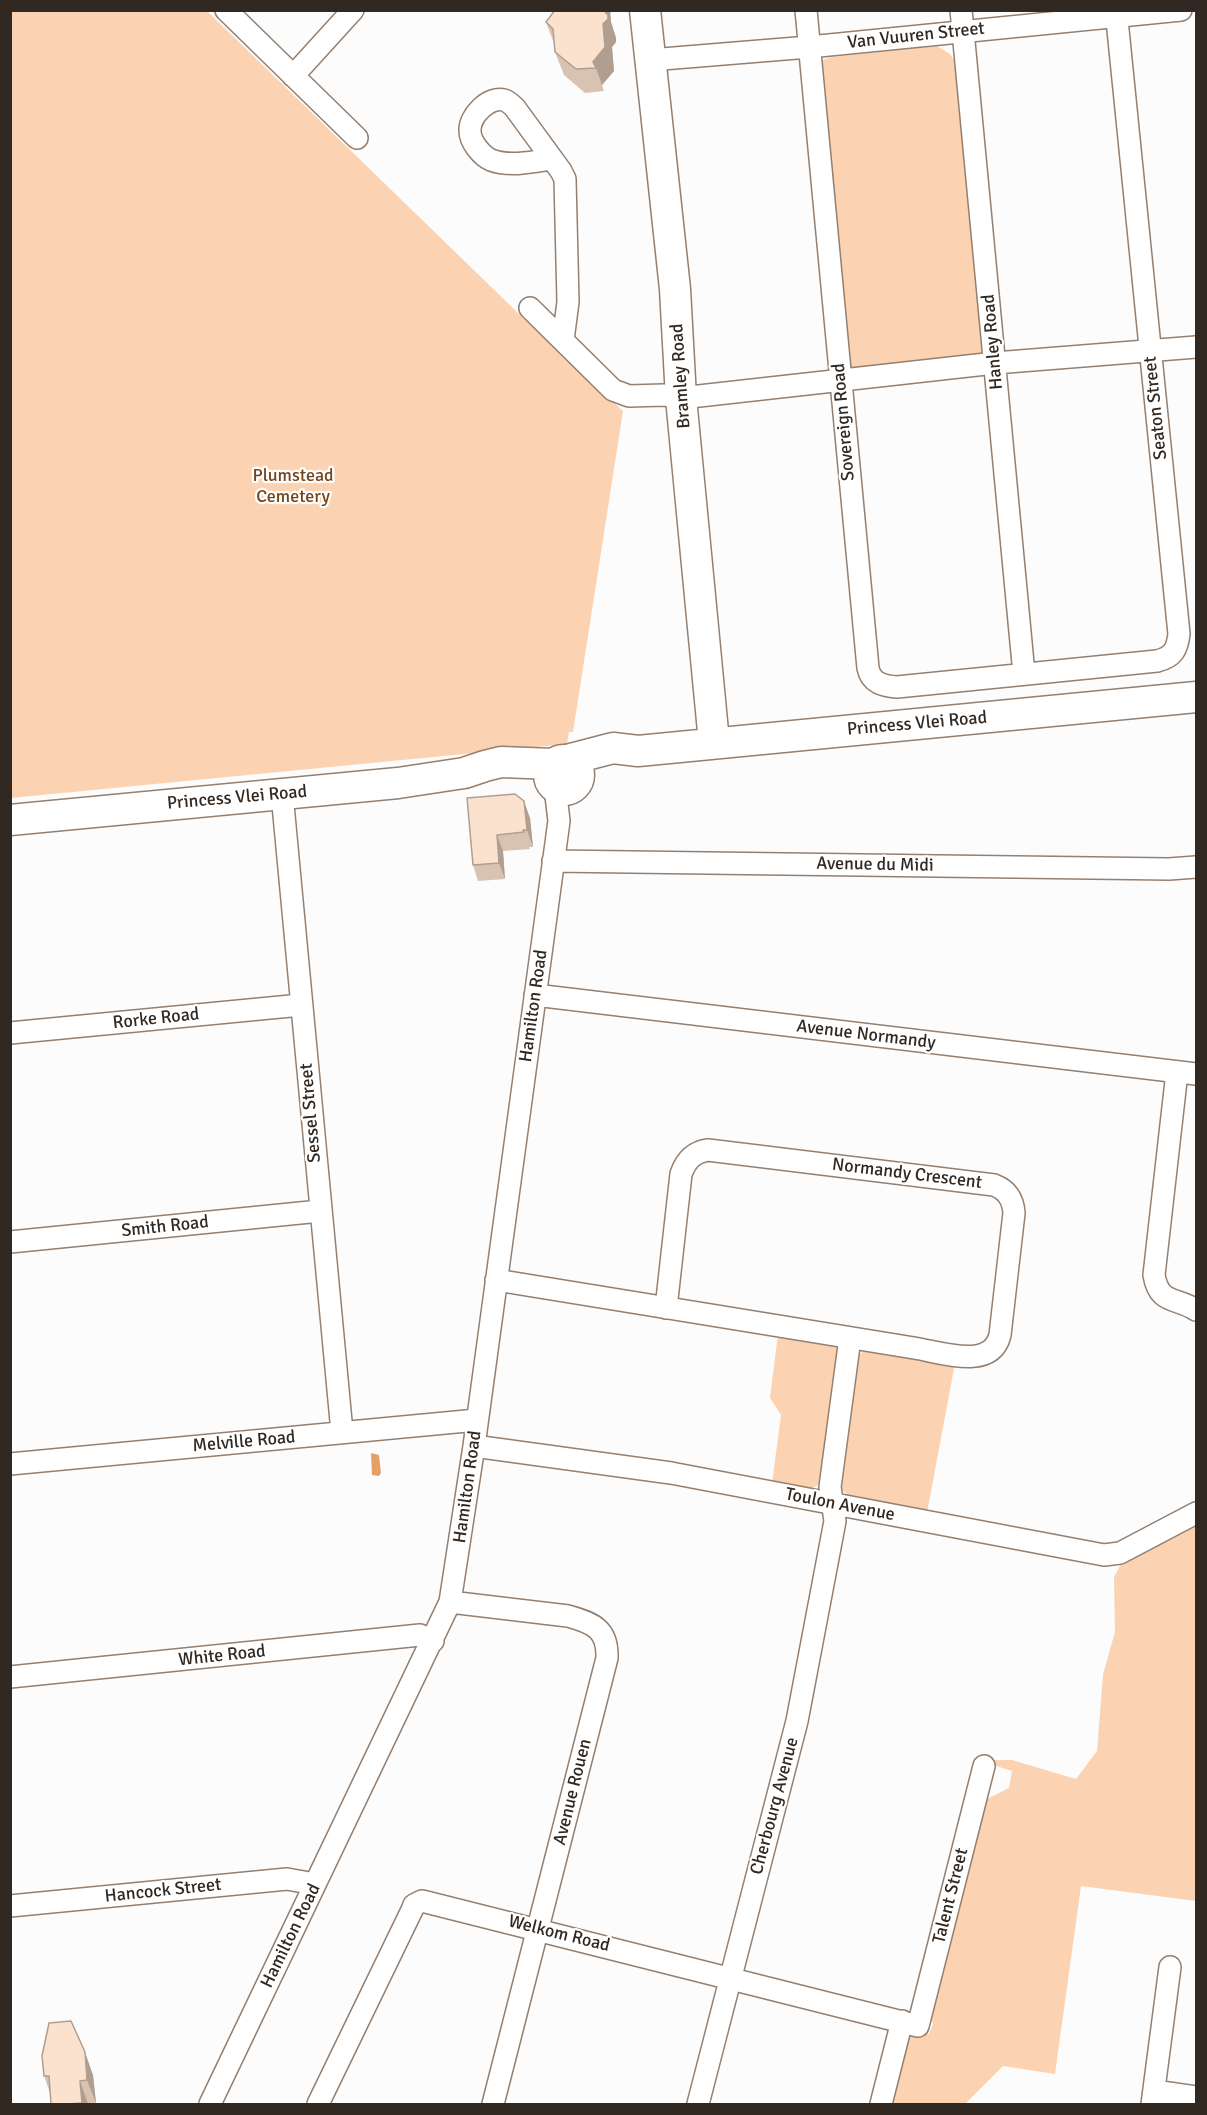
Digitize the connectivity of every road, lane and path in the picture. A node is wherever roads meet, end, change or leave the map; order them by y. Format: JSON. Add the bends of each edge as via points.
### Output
{"nodes":[{"id":1,"x":226,"y":10,"type":"edge"},
{"id":2,"x":353,"y":10,"type":"edge"},
{"id":3,"x":645,"y":10,"type":"edge"},
{"id":4,"x":806,"y":10,"type":"edge"},
{"id":5,"x":1181,"y":10,"type":"edge"},
{"id":6,"x":1117,"y":13,"type":"edge"},
{"id":7,"x":962,"y":21,"type":"edge"},
{"id":8,"x":809,"y":47,"type":"junction"},
{"id":9,"x":650,"y":60,"type":"junction"},
{"id":10,"x":293,"y":76,"type":"junction"},
{"id":11,"x":357,"y":138,"type":"dead end"},
{"id":12,"x":551,"y":159,"type":"dead end"},
{"id":13,"x":530,"y":308,"type":"dead end"},
{"id":14,"x":562,"y":340,"type":"junction"},
{"id":15,"x":1197,"y":347,"type":"edge"},
{"id":16,"x":1150,"y":351,"type":"junction"},
{"id":17,"x":995,"y":363,"type":"junction"},
{"id":18,"x":841,"y":381,"type":"junction"},
{"id":19,"x":681,"y":398,"type":"junction"},
{"id":20,"x":1024,"y":674,"type":"junction"},
{"id":21,"x":1197,"y":697,"type":"edge"},
{"id":22,"x":714,"y":742,"type":"junction"},
{"id":23,"x":563,"y":776,"type":"junction"},
{"id":24,"x":282,"y":794,"type":"junction"},
{"id":25,"x":10,"y":820,"type":"edge"},
{"id":26,"x":553,"y":861,"type":"junction"},
{"id":27,"x":1197,"y":867,"type":"edge"},
{"id":28,"x":535,"y":995,"type":"junction"},
{"id":29,"x":301,"y":1005,"type":"junction"},
{"id":30,"x":10,"y":1033,"type":"edge"},
{"id":31,"x":1187,"y":1073,"type":"edge"},
{"id":32,"x":320,"y":1211,"type":"junction"},
{"id":33,"x":10,"y":1242,"type":"edge"},
{"id":34,"x":496,"y":1280,"type":"junction"},
{"id":35,"x":666,"y":1308,"type":"junction"},
{"id":36,"x":1197,"y":1310,"type":"edge"},
{"id":37,"x":850,"y":1338,"type":"junction"},
{"id":38,"x":477,"y":1420,"type":"junction"},
{"id":39,"x":342,"y":1432,"type":"junction"},
{"id":40,"x":474,"y":1446,"type":"junction"},
{"id":41,"x":10,"y":1464,"type":"edge"},
{"id":42,"x":832,"y":1503,"type":"junction"},
{"id":43,"x":1197,"y":1513,"type":"edge"},
{"id":44,"x":450,"y":1602,"type":"junction"},
{"id":45,"x":433,"y":1641,"type":"junction"},
{"id":46,"x":10,"y":1677,"type":"edge"},
{"id":47,"x":984,"y":1766,"type":"dead end"},
{"id":48,"x":315,"y":1884,"type":"junction"},
{"id":49,"x":10,"y":1906,"type":"edge"},
{"id":50,"x":538,"y":1928,"type":"junction"},
{"id":51,"x":1170,"y":1967,"type":"dead end"},
{"id":52,"x":730,"y":1977,"type":"junction"},
{"id":53,"x":910,"y":2024,"type":"junction"},
{"id":54,"x":1197,"y":2097,"type":"edge"},
{"id":55,"x":1153,"y":2098,"type":"edge"},
{"id":56,"x":210,"y":2104,"type":"edge"},
{"id":57,"x":318,"y":2104,"type":"edge"},
{"id":58,"x":493,"y":2104,"type":"edge"},
{"id":59,"x":698,"y":2104,"type":"edge"},
{"id":60,"x":881,"y":2104,"type":"edge"}],
"edges":[{"from":1,"to":10,"type":"street"},
{"from":2,"to":10,"type":"street"},
{"from":3,"to":9,"type":"street","name":"Bramley Road"},
{"from":4,"to":8,"type":"street","name":"Sovereign Road"},
{"from":5,"to":6,"type":"street","name":"Van Vuuren Street"},
{"from":6,"to":7,"type":"street","name":"Van Vuuren Street"},
{"from":6,"to":16,"type":"street","name":"Seaton Street"},
{"from":7,"to":8,"type":"street","name":"Van Vuuren Street"},
{"from":7,"to":17,"type":"street","name":"Hanley Road"},
{"from":8,"to":9,"type":"street","name":"Van Vuuren Street"},
{"from":8,"to":18,"type":"street","name":"Sovereign Road"},
{"from":9,"to":19,"type":"street","name":"Bramley Road","via":[[675,289]]},
{"from":10,"to":11,"type":"street"},
{"from":12,"to":14,"type":"street","via":[[565,179],[568,302]]},
{"from":13,"to":14,"type":"street"},
{"from":14,"to":19,"type":"street","via":[[619,393]]},
{"from":15,"to":16,"type":"street"},
{"from":16,"to":17,"type":"street"},
{"from":16,"to":20,"type":"street","name":"Seaton Street","via":[[1178,644],[1167,659],[1157,661]]},
{"from":17,"to":18,"type":"street"},
{"from":17,"to":20,"type":"street","name":"Hanley Road"},
{"from":18,"to":19,"type":"street"},
{"from":18,"to":20,"type":"street","name":"Sovereign Road","via":[[869,676],[877,683],[897,687]]},
{"from":19,"to":22,"type":"street","name":"Bramley Road"},
{"from":21,"to":22,"type":"street","name":"Princess Vlei Road"},
{"from":22,"to":23,"type":"street","name":"Princess Vlei Road","via":[[638,751]]},
{"from":23,"to":24,"type":"street","name":"Princess Vlei Road","via":[[501,762],[464,773],[398,783]]},
{"from":23,"to":26,"type":"street","name":"Hamilton Road"},
{"from":24,"to":25,"type":"street","name":"Princess Vlei Road"},
{"from":24,"to":29,"type":"street","name":"Sessel Street"},
{"from":26,"to":27,"type":"street","name":"Avenue du Midi"},
{"from":26,"to":28,"type":"street","name":"Hamilton Road"},
{"from":28,"to":31,"type":"street","name":"Avenue Normandy"},
{"from":28,"to":34,"type":"street","name":"Hamilton Road"},
{"from":29,"to":30,"type":"street","name":"Rorke Road"},
{"from":29,"to":32,"type":"street","name":"Sessel Street"},
{"from":31,"to":36,"type":"street","via":[[1154,1275],[1164,1296]]},
{"from":32,"to":33,"type":"street","name":"Smith Road"},
{"from":32,"to":39,"type":"street","name":"Sessel Street"},
{"from":34,"to":35,"type":"street","name":"Normandy Crescent"},
{"from":34,"to":38,"type":"street","name":"Hamilton Road"},
{"from":35,"to":37,"type":"street","name":"Normandy Crescent"},
{"from":35,"to":37,"type":"street","name":"Normandy Crescent","via":[[681,1173],[690,1158],[701,1151],[994,1185],[1008,1194],[1014,1213],[1009,1257],[1000,1335],[990,1352],[969,1357]]},
{"from":37,"to":42,"type":"street","via":[[830,1487]]},
{"from":38,"to":39,"type":"street","name":"Melville Road"},
{"from":38,"to":40,"type":"street","name":"Hamilton Road"},
{"from":39,"to":41,"type":"street","name":"Melville Road"},
{"from":40,"to":42,"type":"street","name":"Toulon Avenue","via":[[671,1473]]},
{"from":40,"to":44,"type":"street","name":"Hamilton Road"},
{"from":42,"to":43,"type":"street","name":"Toulon Avenue","via":[[1109,1555],[1125,1551]]},
{"from":42,"to":52,"type":"street","name":"Cherbourg Avenue","via":[[835,1521],[797,1721]]},
{"from":44,"to":45,"type":"street","name":"Hamilton Road"},
{"from":44,"to":50,"type":"street","name":"Avenue Rouen","via":[[568,1616],[592,1624],[605,1638],[607,1658]]},
{"from":45,"to":46,"type":"street","name":"White Road","via":[[420,1635]]},
{"from":45,"to":48,"type":"street","name":"Hamilton Road"},
{"from":47,"to":53,"type":"street","name":"Talent Street"},
{"from":48,"to":49,"type":"street","name":"Hancock Street","via":[[287,1878]]},
{"from":48,"to":56,"type":"street","name":"Hamilton Road"},
{"from":50,"to":52,"type":"street","name":"Welkom Road"},
{"from":50,"to":57,"type":"street","name":"Welkom Road","via":[[418,1902]]},
{"from":50,"to":58,"type":"street","name":"Avenue Rouen"},
{"from":51,"to":55,"type":"street"},
{"from":52,"to":53,"type":"street","name":"Welkom Road"},
{"from":52,"to":59,"type":"street","name":"Cherbourg Avenue"},
{"from":53,"to":60,"type":"street","name":"Talent Street"},
{"from":54,"to":55,"type":"street"}]}
